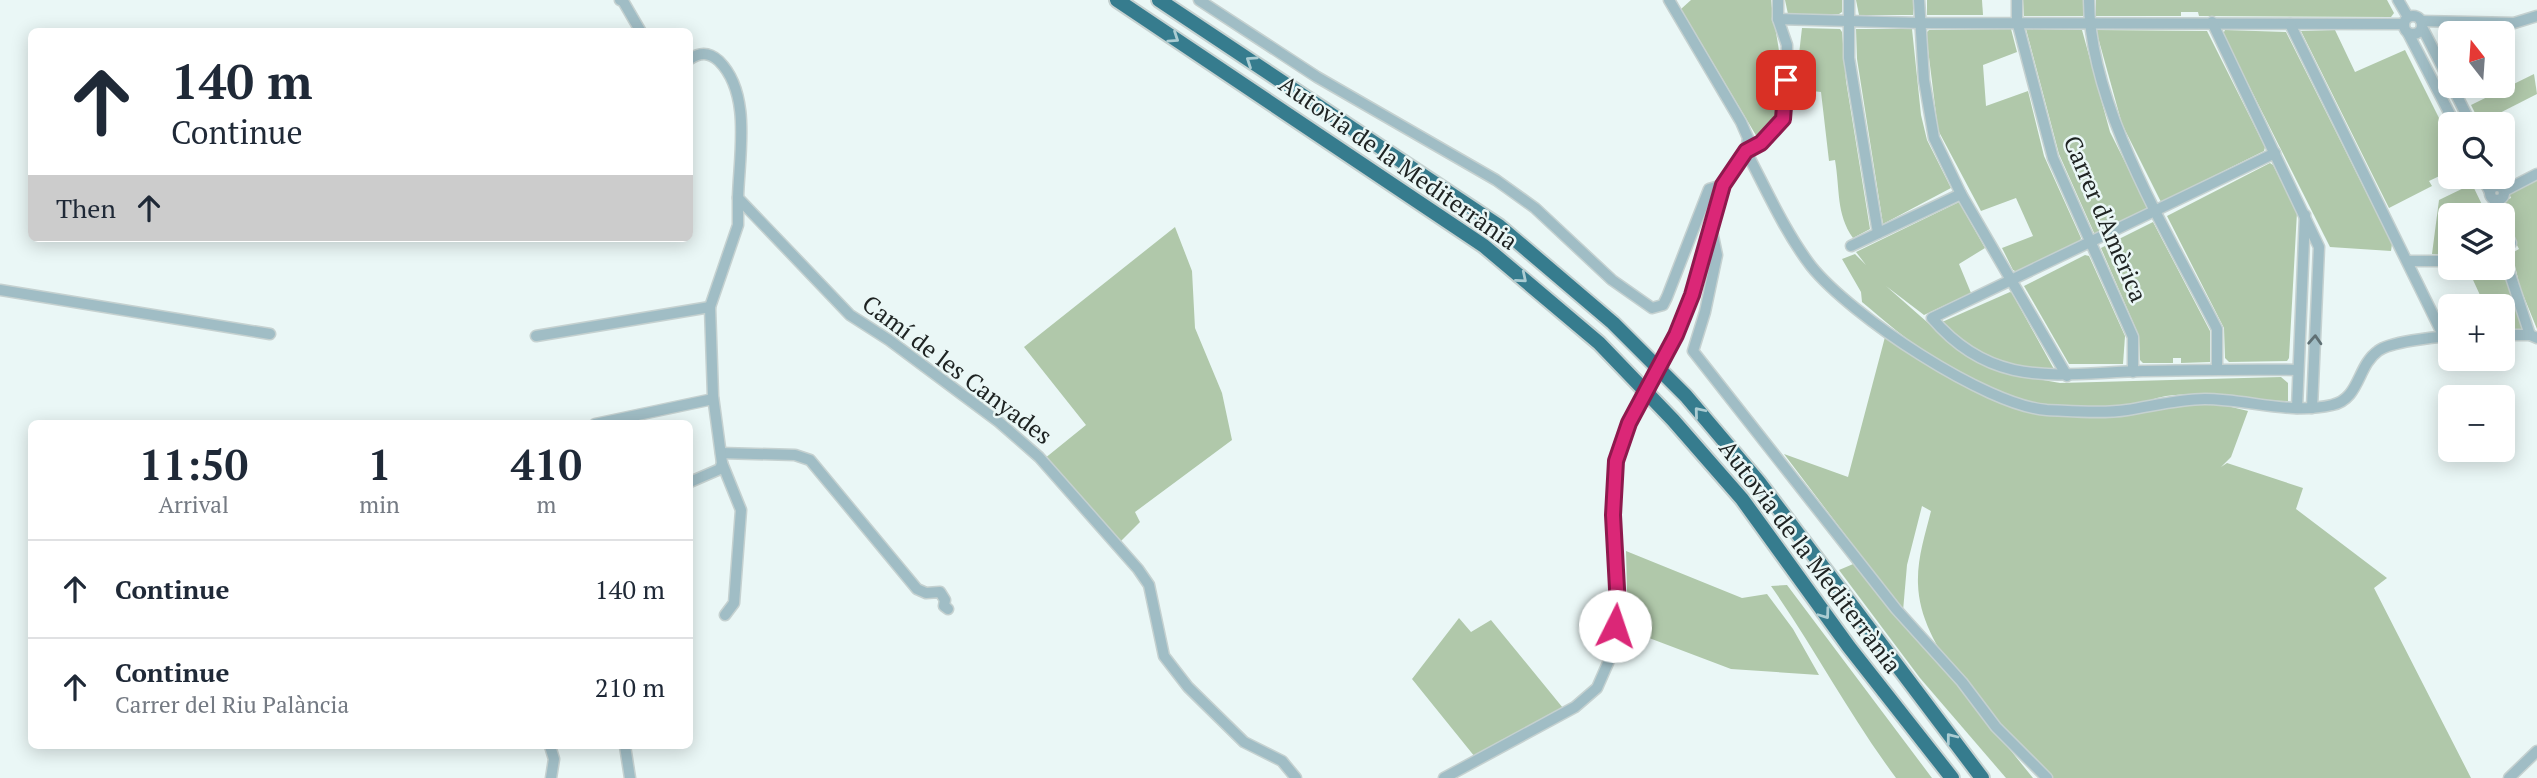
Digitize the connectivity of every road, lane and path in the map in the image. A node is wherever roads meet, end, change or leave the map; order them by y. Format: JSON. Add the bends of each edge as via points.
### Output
{"nodes":[{"id":1,"x":620,"y":0,"type":"edge"},
{"id":2,"x":1117,"y":0,"type":"edge"},
{"id":3,"x":1159,"y":0,"type":"edge"},
{"id":4,"x":1199,"y":0,"type":"edge"},
{"id":5,"x":1669,"y":0,"type":"edge"},
{"id":6,"x":1778,"y":0,"type":"edge"},
{"id":7,"x":1849,"y":0,"type":"edge"},
{"id":8,"x":1919,"y":0,"type":"edge"},
{"id":9,"x":2017,"y":0,"type":"edge"},
{"id":10,"x":2089,"y":0,"type":"edge"},
{"id":11,"x":2398,"y":0,"type":"edge"},
{"id":12,"x":2537,"y":16,"type":"edge"},
{"id":13,"x":1778,"y":19,"type":"junction"},
{"id":14,"x":1850,"y":21,"type":"junction"},
{"id":15,"x":2017,"y":21,"type":"junction"},
{"id":16,"x":2089,"y":22,"type":"junction"},
{"id":17,"x":2213,"y":22,"type":"junction"},
{"id":18,"x":1919,"y":23,"type":"junction"},
{"id":19,"x":2290,"y":24,"type":"junction"},
{"id":20,"x":2422,"y":24,"type":"junction"},
{"id":21,"x":2406,"y":25,"type":"junction"},
{"id":22,"x":638,"y":28,"type":"edge"},
{"id":23,"x":2438,"y":57,"type":"edge"},
{"id":24,"x":693,"y":58,"type":"edge"},
{"id":25,"x":2449,"y":112,"type":"edge"},
{"id":26,"x":1746,"y":151,"type":"junction"},
{"id":27,"x":2274,"y":153,"type":"junction"},
{"id":28,"x":2537,"y":174,"type":"edge"},
{"id":29,"x":2515,"y":184,"type":"edge"},
{"id":30,"x":1723,"y":185,"type":"junction"},
{"id":31,"x":2488,"y":189,"type":"edge"},
{"id":32,"x":2492,"y":189,"type":"edge"},
{"id":33,"x":2504,"y":189,"type":"edge"},
{"id":34,"x":2490,"y":192,"type":"junction"},
{"id":35,"x":1961,"y":194,"type":"junction"},
{"id":36,"x":738,"y":198,"type":"junction"},
{"id":37,"x":2498,"y":200,"type":"junction"},
{"id":38,"x":2496,"y":203,"type":"edge"},
{"id":39,"x":2157,"y":211,"type":"junction"},
{"id":40,"x":2305,"y":215,"type":"junction"},
{"id":41,"x":1711,"y":226,"type":"junction"},
{"id":42,"x":1878,"y":233,"type":"junction"},
{"id":43,"x":2091,"y":244,"type":"junction"},
{"id":44,"x":1851,"y":246,"type":"dead end"},
{"id":45,"x":2409,"y":261,"type":"junction"},
{"id":46,"x":2438,"y":261,"type":"edge"},
{"id":47,"x":2513,"y":280,"type":"edge"},
{"id":48,"x":2012,"y":281,"type":"junction"},
{"id":49,"x":0,"y":290,"type":"edge"},
{"id":50,"x":710,"y":307,"type":"junction"},
{"id":51,"x":2438,"y":319,"type":"edge"},
{"id":52,"x":270,"y":334,"type":"dead end"},
{"id":53,"x":2515,"y":335,"type":"edge"},
{"id":54,"x":536,"y":336,"type":"dead end"},
{"id":55,"x":2534,"y":336,"type":"edge"},
{"id":56,"x":2438,"y":338,"type":"edge"},
{"id":57,"x":2217,"y":369,"type":"junction"},
{"id":58,"x":2298,"y":370,"type":"junction"},
{"id":59,"x":2133,"y":372,"type":"junction"},
{"id":60,"x":2067,"y":376,"type":"junction"},
{"id":61,"x":713,"y":399,"type":"junction"},
{"id":62,"x":2297,"y":408,"type":"junction"},
{"id":63,"x":2312,"y":408,"type":"junction"},
{"id":64,"x":614,"y":420,"type":"edge"},
{"id":65,"x":722,"y":458,"type":"junction"},
{"id":66,"x":693,"y":481,"type":"edge"},
{"id":67,"x":948,"y":609,"type":"dead end"},
{"id":68,"x":725,"y":615,"type":"dead end"},
{"id":69,"x":552,"y":749,"type":"edge"},
{"id":70,"x":625,"y":749,"type":"edge"},
{"id":71,"x":2537,"y":751,"type":"edge"},
{"id":72,"x":551,"y":778,"type":"edge"},
{"id":73,"x":630,"y":778,"type":"edge"},
{"id":74,"x":1296,"y":778,"type":"edge"},
{"id":75,"x":1444,"y":778,"type":"edge"},
{"id":76,"x":1952,"y":778,"type":"edge"},
{"id":77,"x":1982,"y":778,"type":"edge"},
{"id":78,"x":2047,"y":778,"type":"edge"},
{"id":79,"x":2509,"y":778,"type":"edge"}],
"edges":[{"from":1,"to":22,"type":"street"},
{"from":2,"to":76,"type":"highway","name":"Autovia de la Mediterrània","one_way":true,"via":[[1484,246],[1599,343],[1742,499]]},
{"from":77,"to":3,"type":"highway","name":"Autovia de la Mediterrània","one_way":true,"via":[[1758,481],[1686,397],[1613,323],[1499,226]]},
{"from":4,"to":30,"type":"street","via":[[1347,95],[1496,180],[1651,308],[1663,305],[1667,297],[1709,189]]},
{"from":5,"to":26,"type":"street","via":[[1741,122],[1748,138]]},
{"from":6,"to":13,"type":"street"},
{"from":7,"to":14,"type":"street"},
{"from":8,"to":18,"type":"street"},
{"from":9,"to":15,"type":"street","name":"Carrer d'Amèrica"},
{"from":10,"to":16,"type":"street"},
{"from":11,"to":21,"type":"street"},
{"from":12,"to":20,"type":"street","via":[[2514,23]]},
{"from":13,"to":14,"type":"street"},
{"from":13,"to":26,"type":"street","via":[[1787,45],[1786,110],[1776,129]]},
{"from":14,"to":18,"type":"street"},
{"from":14,"to":42,"type":"street","via":[[1849,58]]},
{"from":15,"to":16,"type":"street"},
{"from":15,"to":18,"type":"street"},
{"from":15,"to":43,"type":"street","name":"Carrer d'Amèrica","via":[[2053,158]]},
{"from":16,"to":17,"type":"street"},
{"from":16,"to":39,"type":"street","via":[[2109,107]]},
{"from":17,"to":19,"type":"street"},
{"from":17,"to":27,"type":"street"},
{"from":18,"to":35,"type":"street","via":[[1934,138]]},
{"from":19,"to":21,"type":"street"},
{"from":19,"to":45,"type":"street"},
{"from":20,"to":21,"type":"street","via":[[2415,16]]},
{"from":20,"to":21,"type":"street","via":[[2417,34]]},
{"from":20,"to":23,"type":"street"},
{"from":21,"to":25,"type":"street"},
{"from":24,"to":36,"type":"street","via":[[711,55],[736,84],[740,106]]},
{"from":26,"to":30,"type":"street"},
{"from":26,"to":62,"type":"street","via":[[1819,275],[1886,330],[1988,394],[2046,410],[2125,410],[2207,399]]},
{"from":27,"to":39,"type":"street"},
{"from":27,"to":40,"type":"street"},
{"from":28,"to":29,"type":"street"},
{"from":30,"to":41,"type":"street"},
{"from":31,"to":34,"type":"street"},
{"from":32,"to":34,"type":"street"},
{"from":33,"to":37,"type":"street"},
{"from":34,"to":37,"type":"street"},
{"from":35,"to":42,"type":"street"},
{"from":35,"to":48,"type":"street"},
{"from":36,"to":50,"type":"street","via":[[738,225]]},
{"from":36,"to":74,"type":"street","name":"Camí de les Canyades","via":[[850,315],[1039,457],[1149,585],[1164,656],[1188,687],[1244,742],[1282,761]]},
{"from":37,"to":38,"type":"street"},
{"from":39,"to":43,"type":"street"},
{"from":39,"to":57,"type":"street","via":[[2217,329]]},
{"from":40,"to":58,"type":"street"},
{"from":63,"to":40,"type":"street","one_way":true,"via":[[2319,247]]},
{"from":41,"to":75,"type":"street","bridge":true,"via":[[1676,335],[1629,423],[1616,461],[1613,515],[1618,607],[1608,663],[1597,688],[1575,707]]},
{"from":41,"to":78,"type":"street","via":[[1717,255],[1693,351],[1896,609],[1996,727]]},
{"from":42,"to":44,"type":"street"},
{"from":43,"to":48,"type":"street"},
{"from":43,"to":59,"type":"street","name":"Carrer d'Amèrica","via":[[2133,337]]},
{"from":45,"to":46,"type":"street"},
{"from":45,"to":51,"type":"street"},
{"from":47,"to":55,"type":"street"},
{"from":48,"to":60,"type":"street"},
{"from":48,"to":60,"type":"street","via":[[1932,318],[1964,349],[1997,365]]},
{"from":49,"to":52,"type":"street"},
{"from":50,"to":54,"type":"street"},
{"from":50,"to":61,"type":"street"},
{"from":53,"to":55,"type":"street"},
{"from":56,"to":63,"type":"street","via":[[2385,346],[2371,357],[2348,397]]},
{"from":57,"to":58,"type":"street"},
{"from":57,"to":59,"type":"street"},
{"from":58,"to":62,"type":"street"},
{"from":59,"to":60,"type":"street"},
{"from":61,"to":64,"type":"street"},
{"from":61,"to":65,"type":"street"},
{"from":62,"to":63,"type":"street"},
{"from":65,"to":66,"type":"street","via":[[720,469]]},
{"from":65,"to":67,"type":"street","via":[[795,455],[810,460],[918,589],[940,592]]},
{"from":65,"to":68,"type":"street","via":[[741,510],[734,603]]},
{"from":69,"to":72,"type":"street"},
{"from":70,"to":73,"type":"street"},
{"from":71,"to":79,"type":"street"}]}
